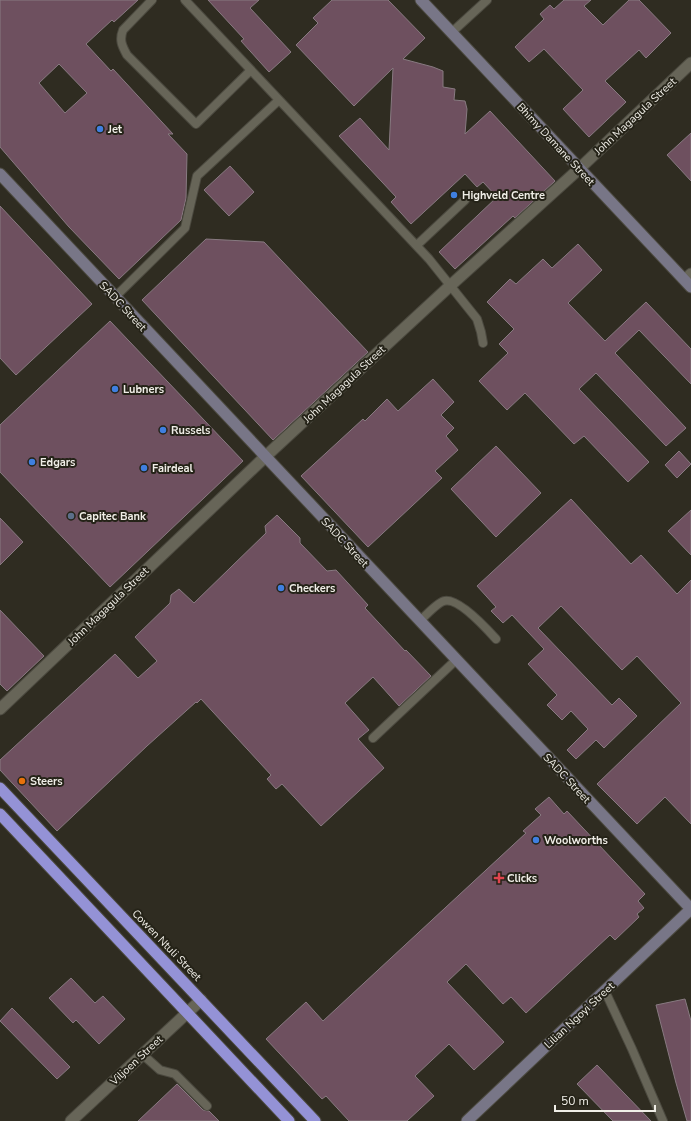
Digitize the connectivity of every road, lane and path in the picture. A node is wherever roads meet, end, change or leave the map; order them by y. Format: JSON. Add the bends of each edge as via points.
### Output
{"nodes":[{"id":1,"x":152,"y":0,"type":"edge"},
{"id":2,"x":185,"y":0,"type":"edge"},
{"id":3,"x":421,"y":0,"type":"edge"},
{"id":4,"x":487,"y":0,"type":"edge"},
{"id":5,"x":451,"y":33,"type":"junction"},
{"id":6,"x":691,"y":63,"type":"edge"},
{"id":7,"x":251,"y":70,"type":"junction"},
{"id":8,"x":279,"y":100,"type":"junction"},
{"id":9,"x":579,"y":169,"type":"junction"},
{"id":10,"x":0,"y":174,"type":"edge"},
{"id":11,"x":465,"y":200,"type":"dead end"},
{"id":12,"x":417,"y":245,"type":"junction"},
{"id":13,"x":689,"y":281,"type":"edge"},
{"id":14,"x":451,"y":285,"type":"junction"},
{"id":15,"x":115,"y":297,"type":"junction"},
{"id":16,"x":483,"y":343,"type":"dead end"},
{"id":17,"x":266,"y":456,"type":"junction"},
{"id":18,"x":420,"y":621,"type":"junction"},
{"id":19,"x":496,"y":639,"type":"dead end"},
{"id":20,"x":456,"y":660,"type":"junction"},
{"id":21,"x":0,"y":709,"type":"edge"},
{"id":22,"x":373,"y":738,"type":"dead end"},
{"id":23,"x":0,"y":788,"type":"edge"},
{"id":24,"x":0,"y":814,"type":"edge"},
{"id":25,"x":691,"y":909,"type":"edge"},
{"id":26,"x":605,"y":991,"type":"junction"},
{"id":27,"x":201,"y":1000,"type":"junction"},
{"id":28,"x":186,"y":1013,"type":"junction"},
{"id":29,"x":142,"y":1054,"type":"junction"},
{"id":30,"x":207,"y":1106,"type":"dead end"},
{"id":31,"x":71,"y":1121,"type":"edge"},
{"id":32,"x":289,"y":1121,"type":"edge"},
{"id":33,"x":315,"y":1121,"type":"edge"},
{"id":34,"x":467,"y":1121,"type":"edge"},
{"id":35,"x":663,"y":1121,"type":"edge"}],
"edges":[{"from":1,"to":7,"type":"lane","via":[[123,30],[120,36],[121,45],[127,55],[196,124]]},
{"from":2,"to":7,"type":"lane"},
{"from":3,"to":5,"type":"main road","name":"Bhimy Damane Street"},
{"from":4,"to":5,"type":"lane"},
{"from":5,"to":9,"type":"main road","name":"Bhimy Damane Street"},
{"from":6,"to":9,"type":"street","name":"John Magagula Street"},
{"from":7,"to":8,"type":"lane"},
{"from":8,"to":12,"type":"lane"},
{"from":8,"to":15,"type":"lane","via":[[197,176],[185,228]]},
{"from":9,"to":13,"type":"main road","name":"Bhimy Damane Street"},
{"from":9,"to":14,"type":"street","name":"John Magagula Street"},
{"from":10,"to":15,"type":"main road","name":"SADC Street"},
{"from":11,"to":12,"type":"lane"},
{"from":12,"to":14,"type":"lane"},
{"from":14,"to":16,"type":"lane","via":[[477,319]]},
{"from":14,"to":17,"type":"street","name":"John Magagula Street"},
{"from":15,"to":17,"type":"main road","name":"SADC Street"},
{"from":17,"to":18,"type":"main road","name":"SADC Street"},
{"from":17,"to":21,"type":"street","name":"John Magagula Street"},
{"from":18,"to":19,"type":"lane","via":[[442,602],[450,601],[471,614]]},
{"from":18,"to":20,"type":"main road","name":"SADC Street"},
{"from":20,"to":22,"type":"lane"},
{"from":20,"to":25,"type":"main road","name":"SADC Street"},
{"from":23,"to":27,"type":"highway","name":"Cowen Ntuli Street"},
{"from":24,"to":28,"type":"highway"},
{"from":25,"to":26,"type":"main road","name":"Lilian Ngoyi Street"},
{"from":26,"to":34,"type":"main road","name":"Lilian Ngoyi Street"},
{"from":26,"to":35,"type":"lane"},
{"from":27,"to":28,"type":"street","name":"Viljoen Street"},
{"from":27,"to":33,"type":"highway","name":"Cowen Ntuli Street"},
{"from":28,"to":29,"type":"street","name":"Viljoen Street"},
{"from":28,"to":32,"type":"highway"},
{"from":29,"to":30,"type":"lane","via":[[160,1070],[175,1074]]},
{"from":29,"to":31,"type":"street","name":"Viljoen Street"}]}
